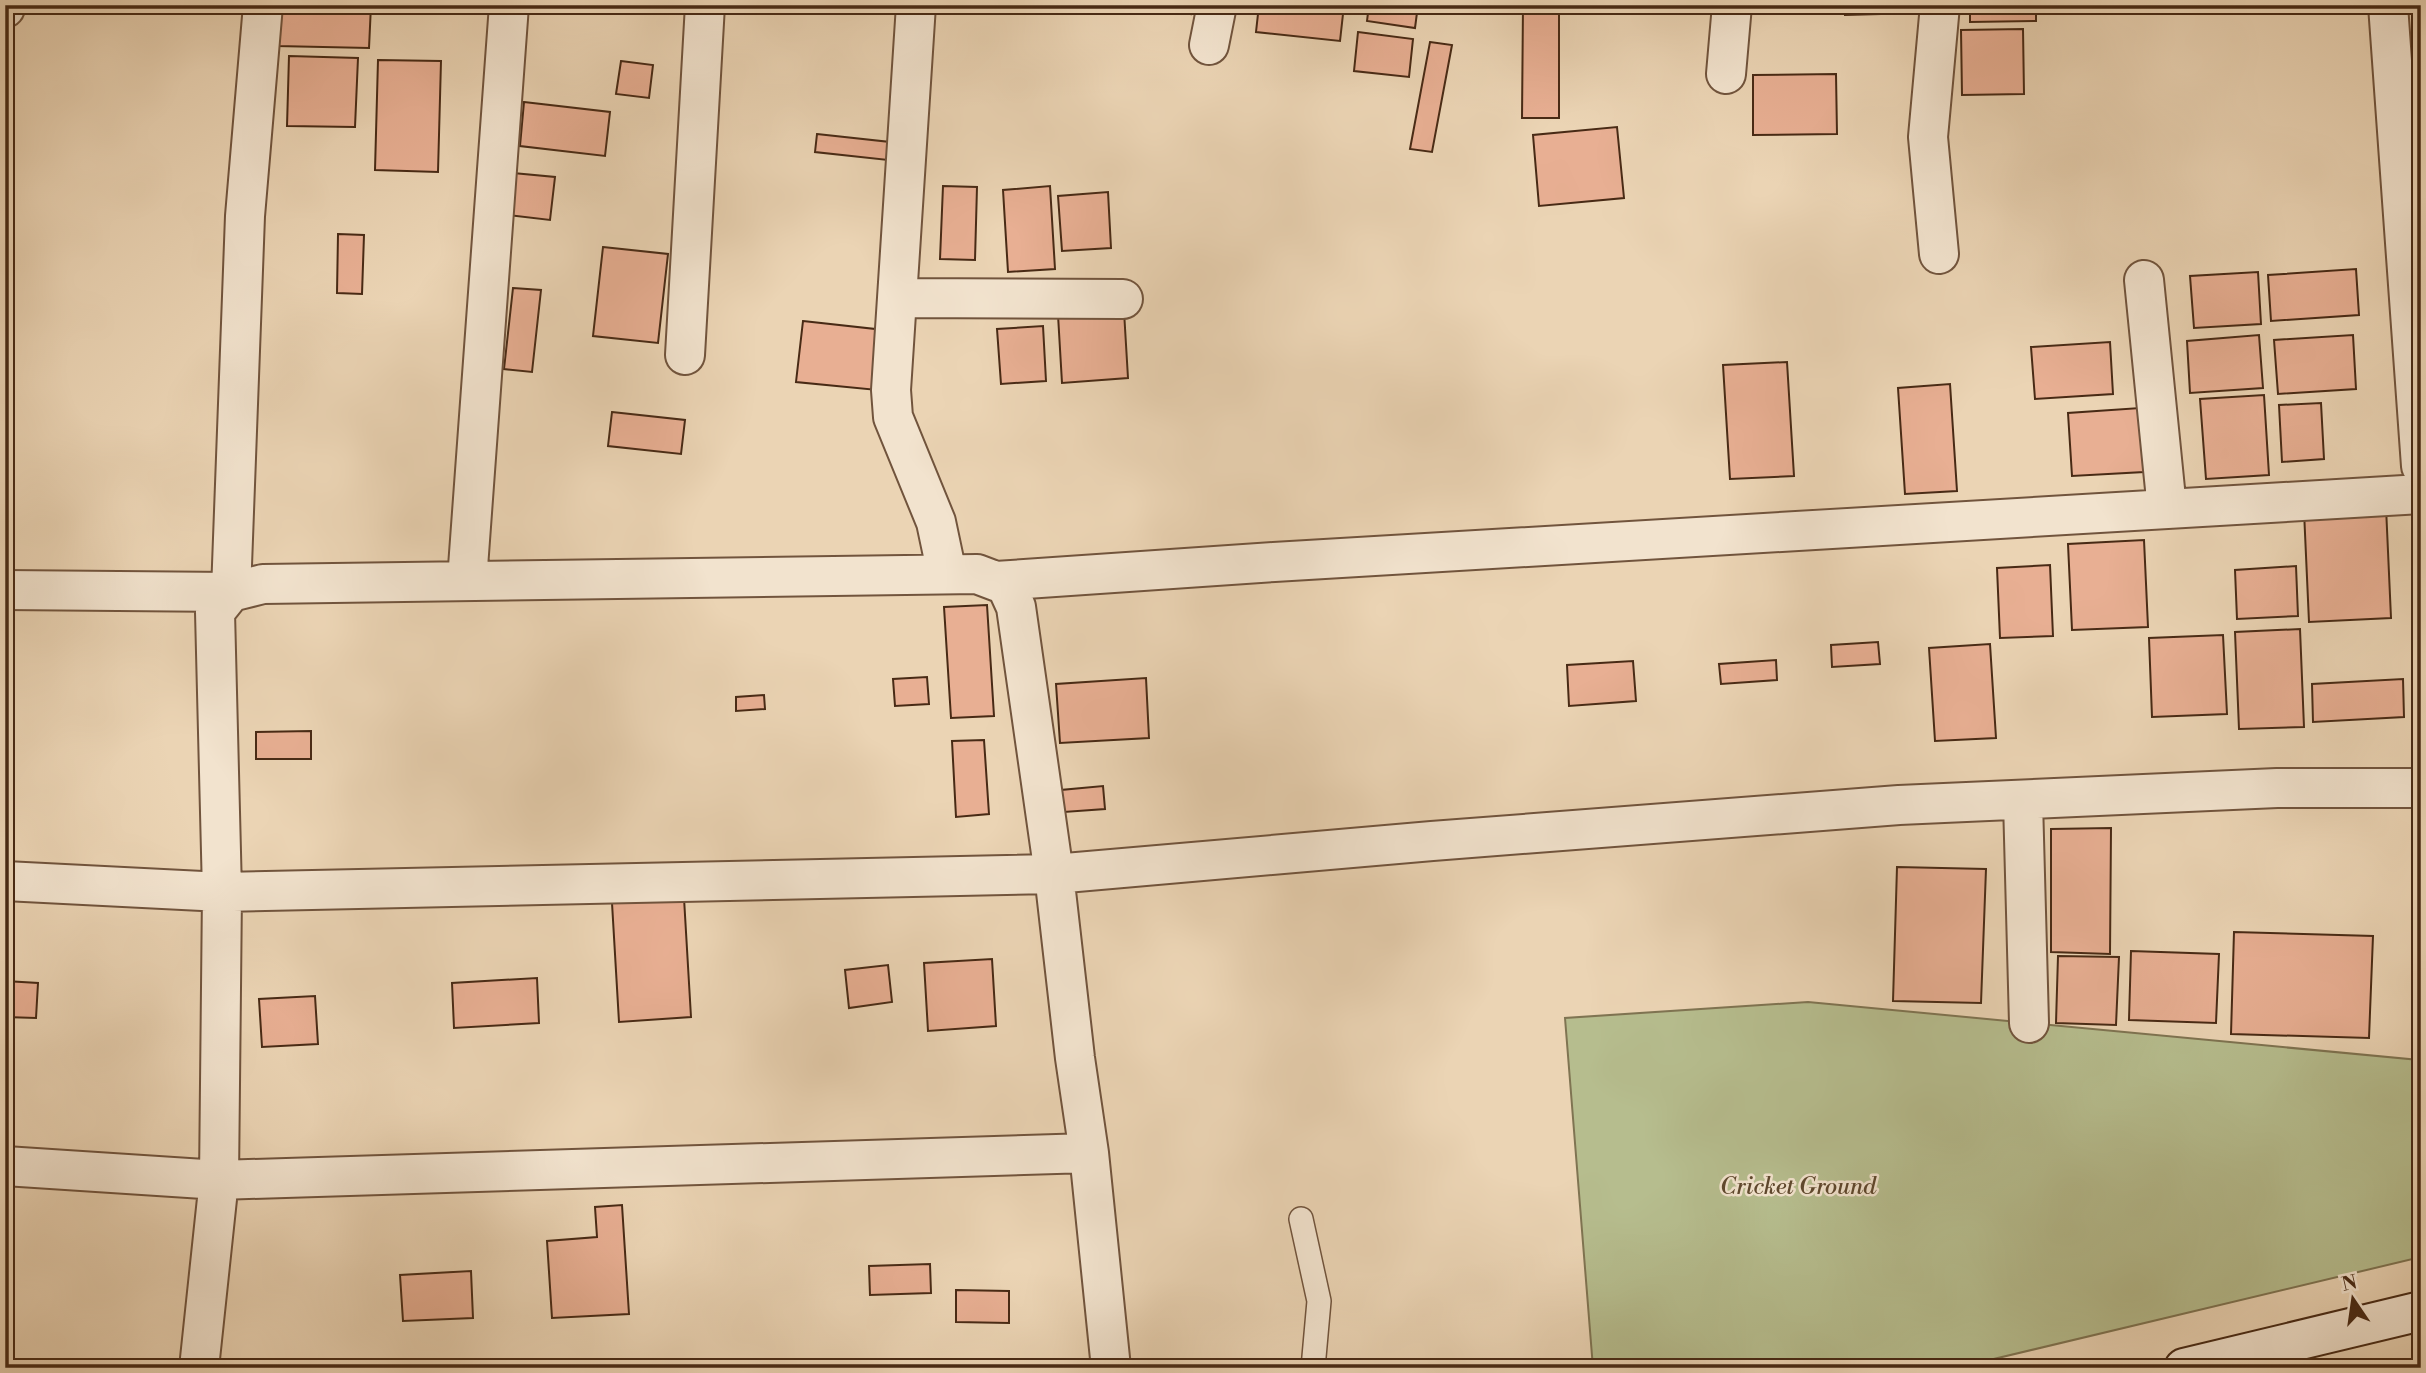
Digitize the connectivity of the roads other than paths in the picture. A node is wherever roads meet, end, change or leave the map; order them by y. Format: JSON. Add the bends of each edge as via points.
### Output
{"nodes":[{"id":1,"x":263,"y":5,"type":"edge"},
{"id":2,"x":509,"y":5,"type":"edge"},
{"id":3,"x":705,"y":5,"type":"edge"},
{"id":4,"x":916,"y":5,"type":"edge"},
{"id":5,"x":1217,"y":5,"type":"edge"},
{"id":6,"x":1731,"y":5,"type":"edge"},
{"id":7,"x":1940,"y":5,"type":"edge"},
{"id":8,"x":2388,"y":5,"type":"edge"},
{"id":9,"x":1209,"y":45,"type":"dead end"},
{"id":10,"x":1726,"y":75,"type":"dead end"},
{"id":11,"x":1939,"y":254,"type":"dead end"},
{"id":12,"x":2144,"y":280,"type":"dead end"},
{"id":13,"x":2415,"y":285,"type":"edge"},
{"id":14,"x":897,"y":298,"type":"junction"},
{"id":15,"x":1123,"y":299,"type":"dead end"},
{"id":16,"x":685,"y":355,"type":"dead end"},
{"id":17,"x":2421,"y":466,"type":"edge"},
{"id":18,"x":2421,"y":494,"type":"edge"},
{"id":19,"x":2167,"y":509,"type":"junction"},
{"id":20,"x":947,"y":574,"type":"junction"},
{"id":21,"x":467,"y":581,"type":"junction"},
{"id":22,"x":996,"y":581,"type":"junction"},
{"id":23,"x":5,"y":590,"type":"edge"},
{"id":24,"x":231,"y":592,"type":"junction"},
{"id":25,"x":2421,"y":788,"type":"edge"},
{"id":26,"x":2022,"y":801,"type":"junction"},
{"id":27,"x":1054,"y":874,"type":"junction"},
{"id":28,"x":5,"y":881,"type":"edge"},
{"id":29,"x":222,"y":892,"type":"junction"},
{"id":30,"x":2029,"y":1023,"type":"dead end"},
{"id":31,"x":1089,"y":1153,"type":"junction"},
{"id":32,"x":5,"y":1166,"type":"edge"},
{"id":33,"x":219,"y":1180,"type":"junction"},
{"id":34,"x":1301,"y":1219,"type":"dead end"},
{"id":35,"x":2421,"y":1311,"type":"edge"},
{"id":36,"x":199,"y":1368,"type":"edge"},
{"id":37,"x":1111,"y":1368,"type":"edge"},
{"id":38,"x":1313,"y":1368,"type":"edge"},
{"id":39,"x":2184,"y":1368,"type":"edge"}],
"edges":[{"from":1,"to":24,"type":"street","via":[[245,216]]},
{"from":2,"to":21,"type":"street"},
{"from":3,"to":16,"type":"street"},
{"from":4,"to":14,"type":"street"},
{"from":5,"to":9,"type":"street"},
{"from":6,"to":10,"type":"street"},
{"from":7,"to":11,"type":"street","via":[[1928,137]]},
{"from":8,"to":13,"type":"street"},
{"from":12,"to":19,"type":"street"},
{"from":13,"to":17,"type":"street"},
{"from":14,"to":15,"type":"street"},
{"from":14,"to":20,"type":"street","via":[[891,372],[893,417],[936,522]]},
{"from":18,"to":19,"type":"street"},
{"from":19,"to":22,"type":"street"},
{"from":20,"to":21,"type":"street"},
{"from":20,"to":22,"type":"street","via":[[977,574]]},
{"from":21,"to":24,"type":"street","via":[[263,584]]},
{"from":22,"to":27,"type":"street","via":[[1006,585],[1016,607]]},
{"from":23,"to":24,"type":"street"},
{"from":24,"to":29,"type":"street","via":[[215,612]]},
{"from":25,"to":26,"type":"street","via":[[2277,788]]},
{"from":26,"to":27,"type":"street","via":[[1899,805]]},
{"from":26,"to":30,"type":"street"},
{"from":27,"to":29,"type":"street"},
{"from":27,"to":31,"type":"street"},
{"from":28,"to":29,"type":"street"},
{"from":29,"to":33,"type":"street"},
{"from":31,"to":33,"type":"street"},
{"from":31,"to":37,"type":"street"},
{"from":32,"to":33,"type":"street"},
{"from":33,"to":36,"type":"street"},
{"from":34,"to":38,"type":"lane","via":[[1318,1301]]},
{"from":35,"to":39,"type":"street"}]}
